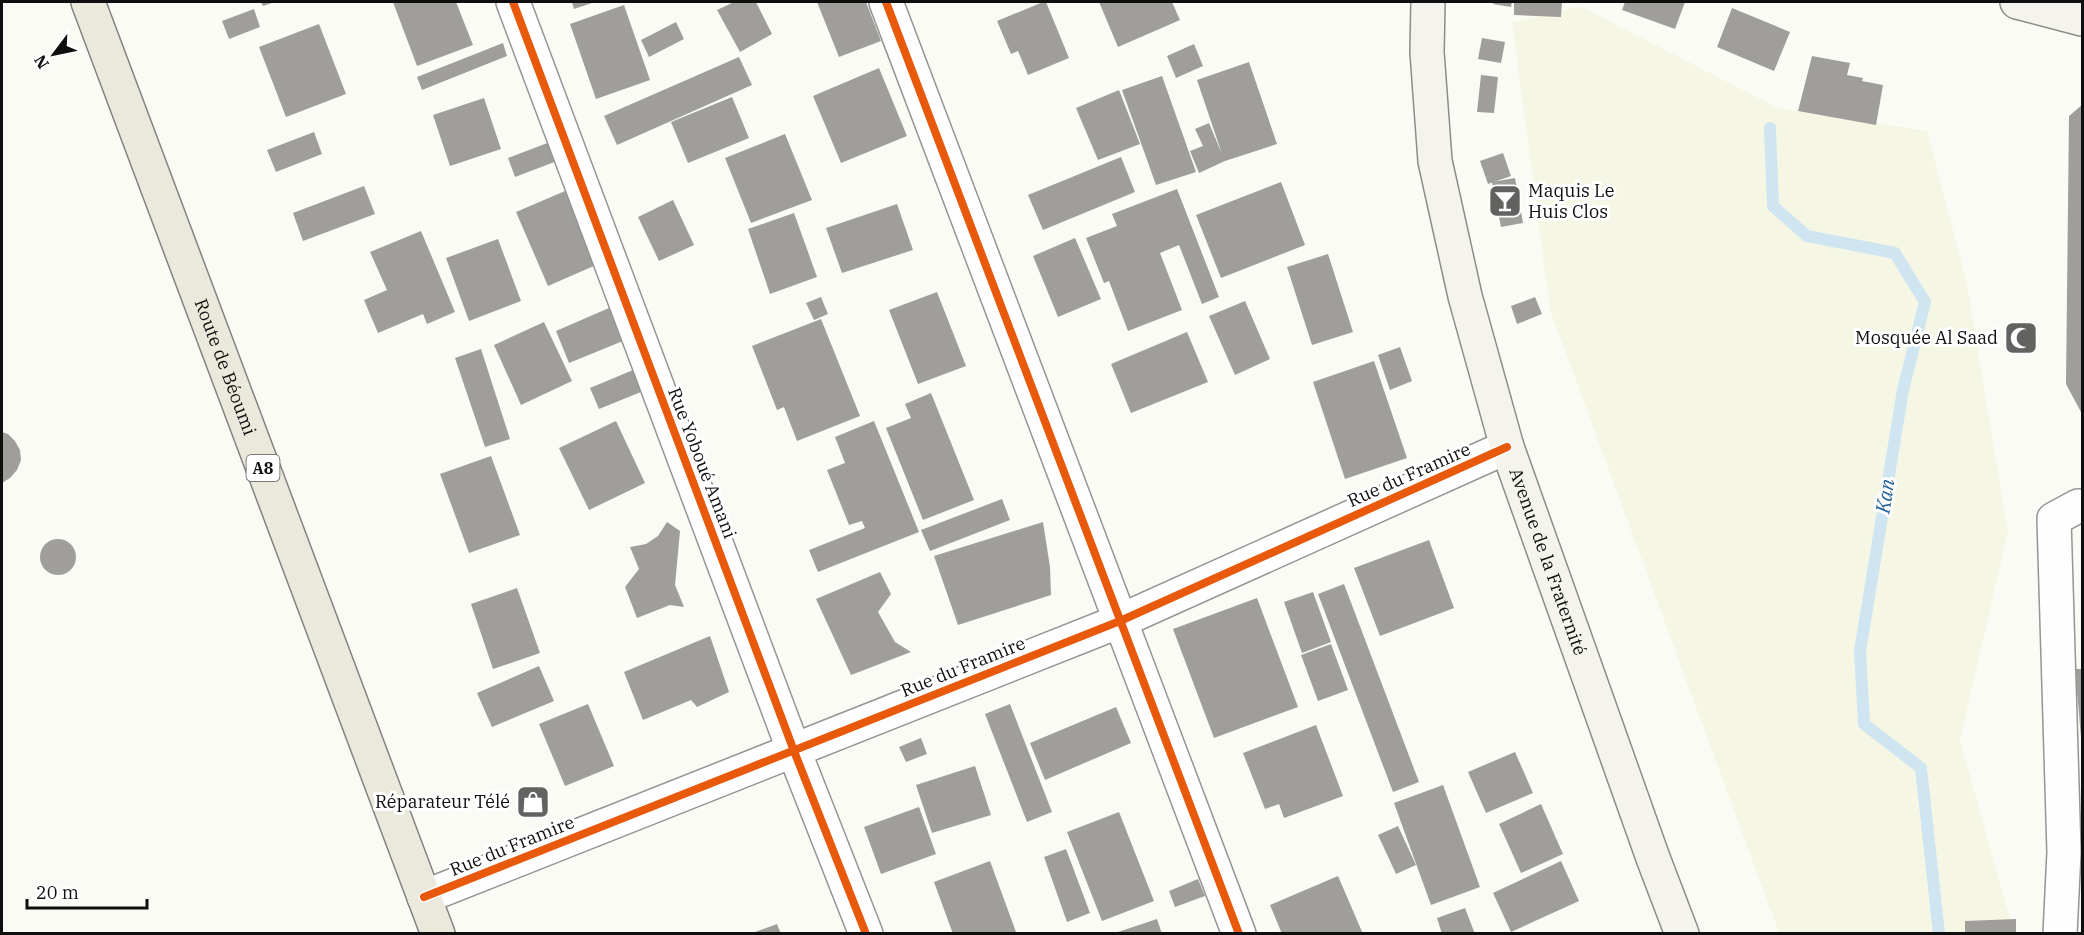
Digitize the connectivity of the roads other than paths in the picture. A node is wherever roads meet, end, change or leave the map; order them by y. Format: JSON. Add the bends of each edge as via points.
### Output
{"nodes":[{"id":1,"x":88,"y":2,"type":"edge"},
{"id":2,"x":513,"y":2,"type":"edge"},
{"id":3,"x":886,"y":2,"type":"edge"},
{"id":4,"x":1428,"y":2,"type":"edge"},
{"id":5,"x":2030,"y":3,"type":"edge"},
{"id":6,"x":2082,"y":20,"type":"edge"},
{"id":7,"x":1507,"y":447,"type":"junction"},
{"id":8,"x":2082,"y":506,"type":"edge"},
{"id":9,"x":1120,"y":621,"type":"junction"},
{"id":10,"x":794,"y":751,"type":"junction"},
{"id":11,"x":424,"y":897,"type":"junction"},
{"id":12,"x":438,"y":933,"type":"edge"},
{"id":13,"x":866,"y":933,"type":"edge"},
{"id":14,"x":1239,"y":933,"type":"edge"},
{"id":15,"x":1682,"y":933,"type":"edge"},
{"id":16,"x":2060,"y":933,"type":"edge"}],
"edges":[{"from":1,"to":11,"type":"main road","name":"Route de Béoumi","number":"A8"},
{"from":2,"to":10,"type":"street","name":"Rue Yoboué Amani"},
{"from":3,"to":9,"type":"street"},
{"from":4,"to":7,"type":"street","name":"Avenue de la Fraternité","via":[[1427,52],[1435,161],[1465,296]]},
{"from":5,"to":6,"type":"street"},
{"from":7,"to":9,"type":"street","name":"Rue du Framire"},
{"from":7,"to":15,"type":"street","name":"Avenue de la Fraternité"},
{"from":8,"to":16,"type":"street","via":[[2054,519],[2064,852]]},
{"from":9,"to":10,"type":"street","name":"Rue du Framire"},
{"from":9,"to":14,"type":"street"},
{"from":10,"to":11,"type":"street","name":"Rue du Framire"},
{"from":10,"to":13,"type":"street","name":"Rue Yoboué Amani"},
{"from":11,"to":12,"type":"main road","name":"Route de Béoumi","number":"A8"}]}
